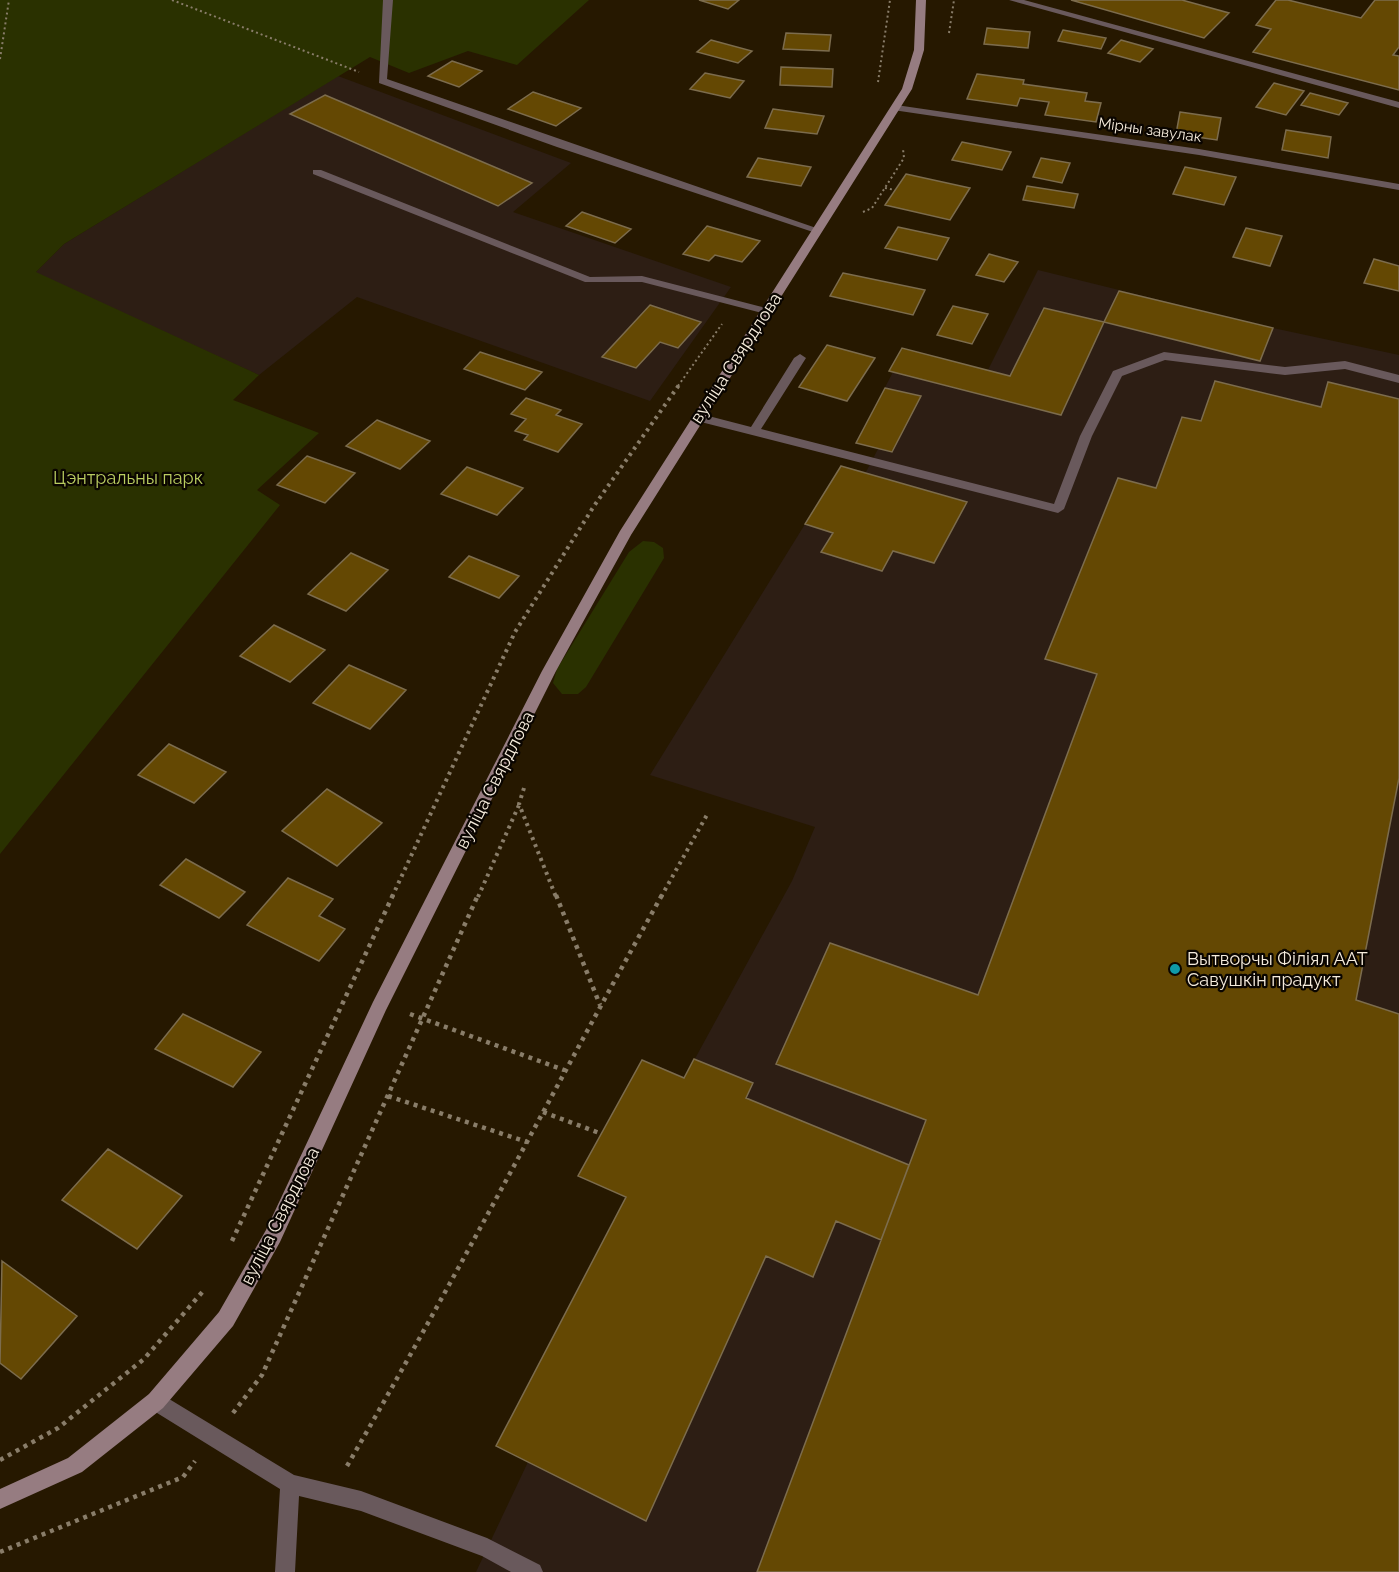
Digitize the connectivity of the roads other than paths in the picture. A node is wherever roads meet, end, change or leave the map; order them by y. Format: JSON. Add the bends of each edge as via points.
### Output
{"nodes":[{"id":1,"x":388,"y":0,"type":"edge"},
{"id":2,"x":921,"y":0,"type":"edge"},
{"id":3,"x":1014,"y":0,"type":"edge"},
{"id":4,"x":1399,"y":105,"type":"edge"},
{"id":5,"x":896,"y":108,"type":"junction"},
{"id":6,"x":317,"y":172,"type":"dead end"},
{"id":7,"x":1399,"y":188,"type":"edge"},
{"id":8,"x":818,"y":230,"type":"junction"},
{"id":9,"x":766,"y":310,"type":"junction"},
{"id":10,"x":800,"y":358,"type":"dead end"},
{"id":11,"x":1399,"y":379,"type":"edge"},
{"id":12,"x":698,"y":417,"type":"junction"},
{"id":13,"x":755,"y":430,"type":"junction"},
{"id":14,"x":156,"y":1401,"type":"junction"},
{"id":15,"x":290,"y":1484,"type":"junction"},
{"id":16,"x":0,"y":1499,"type":"edge"},
{"id":17,"x":285,"y":1572,"type":"edge"},
{"id":18,"x":533,"y":1572,"type":"edge"}],
"edges":[{"from":1,"to":8,"type":"street","via":[[381,81]]},
{"from":2,"to":5,"type":"main road","name":"вуліца Свярдлова","via":[[919,50]]},
{"from":3,"to":4,"type":"street"},
{"from":5,"to":7,"type":"street","name":"Мірны завулак","via":[[1198,152]]},
{"from":5,"to":8,"type":"main road","name":"вуліца Свярдлова"},
{"from":6,"to":9,"type":"street","via":[[589,280],[642,279]]},
{"from":8,"to":9,"type":"main road","name":"вуліца Свярдлова"},
{"from":9,"to":12,"type":"main road","name":"вуліца Свярдлова"},
{"from":10,"to":13,"type":"street"},
{"from":11,"to":13,"type":"street","via":[[1344,365],[1285,371],[1164,356],[1117,374],[1086,436],[1058,509]]},
{"from":12,"to":13,"type":"street"},
{"from":12,"to":14,"type":"main road","name":"вуліца Свярдлова","via":[[625,534],[549,670],[379,1007],[273,1236],[226,1319]]},
{"from":14,"to":15,"type":"street"},
{"from":14,"to":16,"type":"main road","name":"вуліца Свярдлова","via":[[75,1465]]},
{"from":15,"to":17,"type":"street"},
{"from":15,"to":18,"type":"street","via":[[361,1501],[487,1548]]}]}
